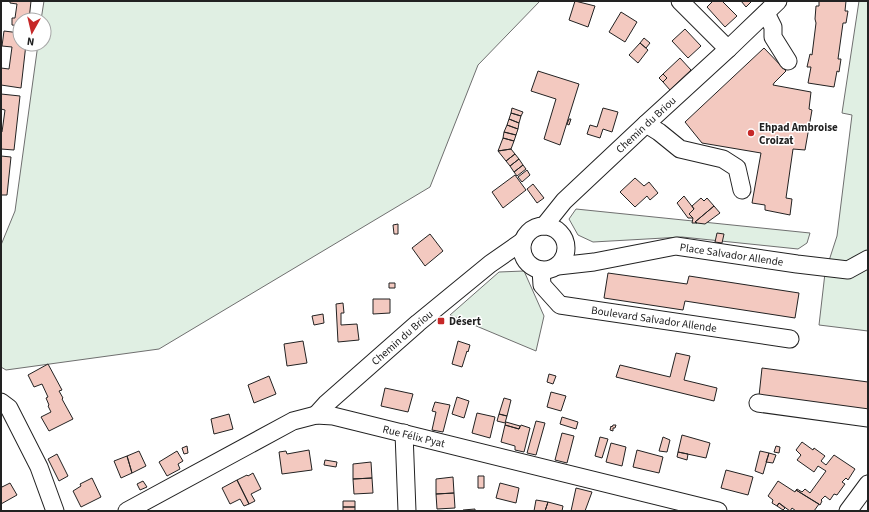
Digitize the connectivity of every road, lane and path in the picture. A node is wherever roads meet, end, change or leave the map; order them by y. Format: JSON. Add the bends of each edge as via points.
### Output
{"nodes":[{"id":1,"x":680,"y":1,"type":"edge"},
{"id":2,"x":778,"y":1,"type":"edge"},
{"id":3,"x":766,"y":13,"type":"junction"},
{"id":4,"x":728,"y":49,"type":"junction"},
{"id":5,"x":788,"y":61,"type":"dead end"},
{"id":6,"x":646,"y":124,"type":"junction"},
{"id":7,"x":742,"y":190,"type":"dead end"},
{"id":8,"x":550,"y":228,"type":"junction"},
{"id":9,"x":566,"y":245,"type":"junction"},
{"id":10,"x":523,"y":249,"type":"junction"},
{"id":11,"x":868,"y":259,"type":"edge"},
{"id":12,"x":594,"y":262,"type":"junction"},
{"id":13,"x":558,"y":266,"type":"junction"},
{"id":14,"x":541,"y":270,"type":"junction"},
{"id":15,"x":790,"y":339,"type":"dead end"},
{"id":16,"x":1,"y":402,"type":"edge"},
{"id":17,"x":758,"y":403,"type":"dead end"},
{"id":18,"x":316,"y":415,"type":"junction"},
{"id":19,"x":868,"y":418,"type":"edge"},
{"id":20,"x":404,"y":433,"type":"junction"},
{"id":21,"x":868,"y":484,"type":"edge"},
{"id":22,"x":55,"y":511,"type":"edge"},
{"id":23,"x":127,"y":511,"type":"edge"},
{"id":24,"x":406,"y":511,"type":"edge"},
{"id":25,"x":718,"y":511,"type":"edge"},
{"id":26,"x":848,"y":511,"type":"edge"}],
"edges":[{"from":1,"to":4,"type":"street"},
{"from":2,"to":3,"type":"street","name":"Chemin du Briou"},
{"from":3,"to":4,"type":"street","name":"Chemin du Briou"},
{"from":3,"to":5,"type":"street","via":[[773,26],[773,37]]},
{"from":4,"to":6,"type":"street","name":"Chemin du Briou"},
{"from":6,"to":7,"type":"street","via":[[680,149],[723,159],[737,168]]},
{"from":6,"to":8,"type":"street","name":"Chemin du Briou","via":[[564,201]]},
{"from":8,"to":9,"type":"street","via":[[562,234]]},
{"from":8,"to":10,"type":"street","via":[[537,227],[531,230],[526,235]]},
{"from":9,"to":12,"type":"street"},
{"from":9,"to":13,"type":"street","via":[[563,260]]},
{"from":10,"to":14,"type":"street","via":[[527,263]]},
{"from":10,"to":18,"type":"street","name":"Chemin du Briou","via":[[490,264],[418,323]]},
{"from":11,"to":12,"type":"street","name":"Place Salvador Allende","via":[[848,270],[676,246]]},
{"from":12,"to":13,"type":"street"},
{"from":13,"to":14,"type":"street"},
{"from":14,"to":15,"type":"street","name":"Boulevard Salvador Allende","via":[[542,285],[560,304]]},
{"from":16,"to":22,"type":"street","via":[[9,408],[39,467]]},
{"from":17,"to":19,"type":"street"},
{"from":18,"to":20,"type":"street","name":"Rue Félix Pyat","via":[[333,416]]},
{"from":18,"to":23,"type":"street","name":"Rue Félix Pyat","via":[[292,421]]},
{"from":20,"to":24,"type":"street"},
{"from":20,"to":25,"type":"street","name":"Rue Félix Pyat"},
{"from":21,"to":26,"type":"street"}]}
